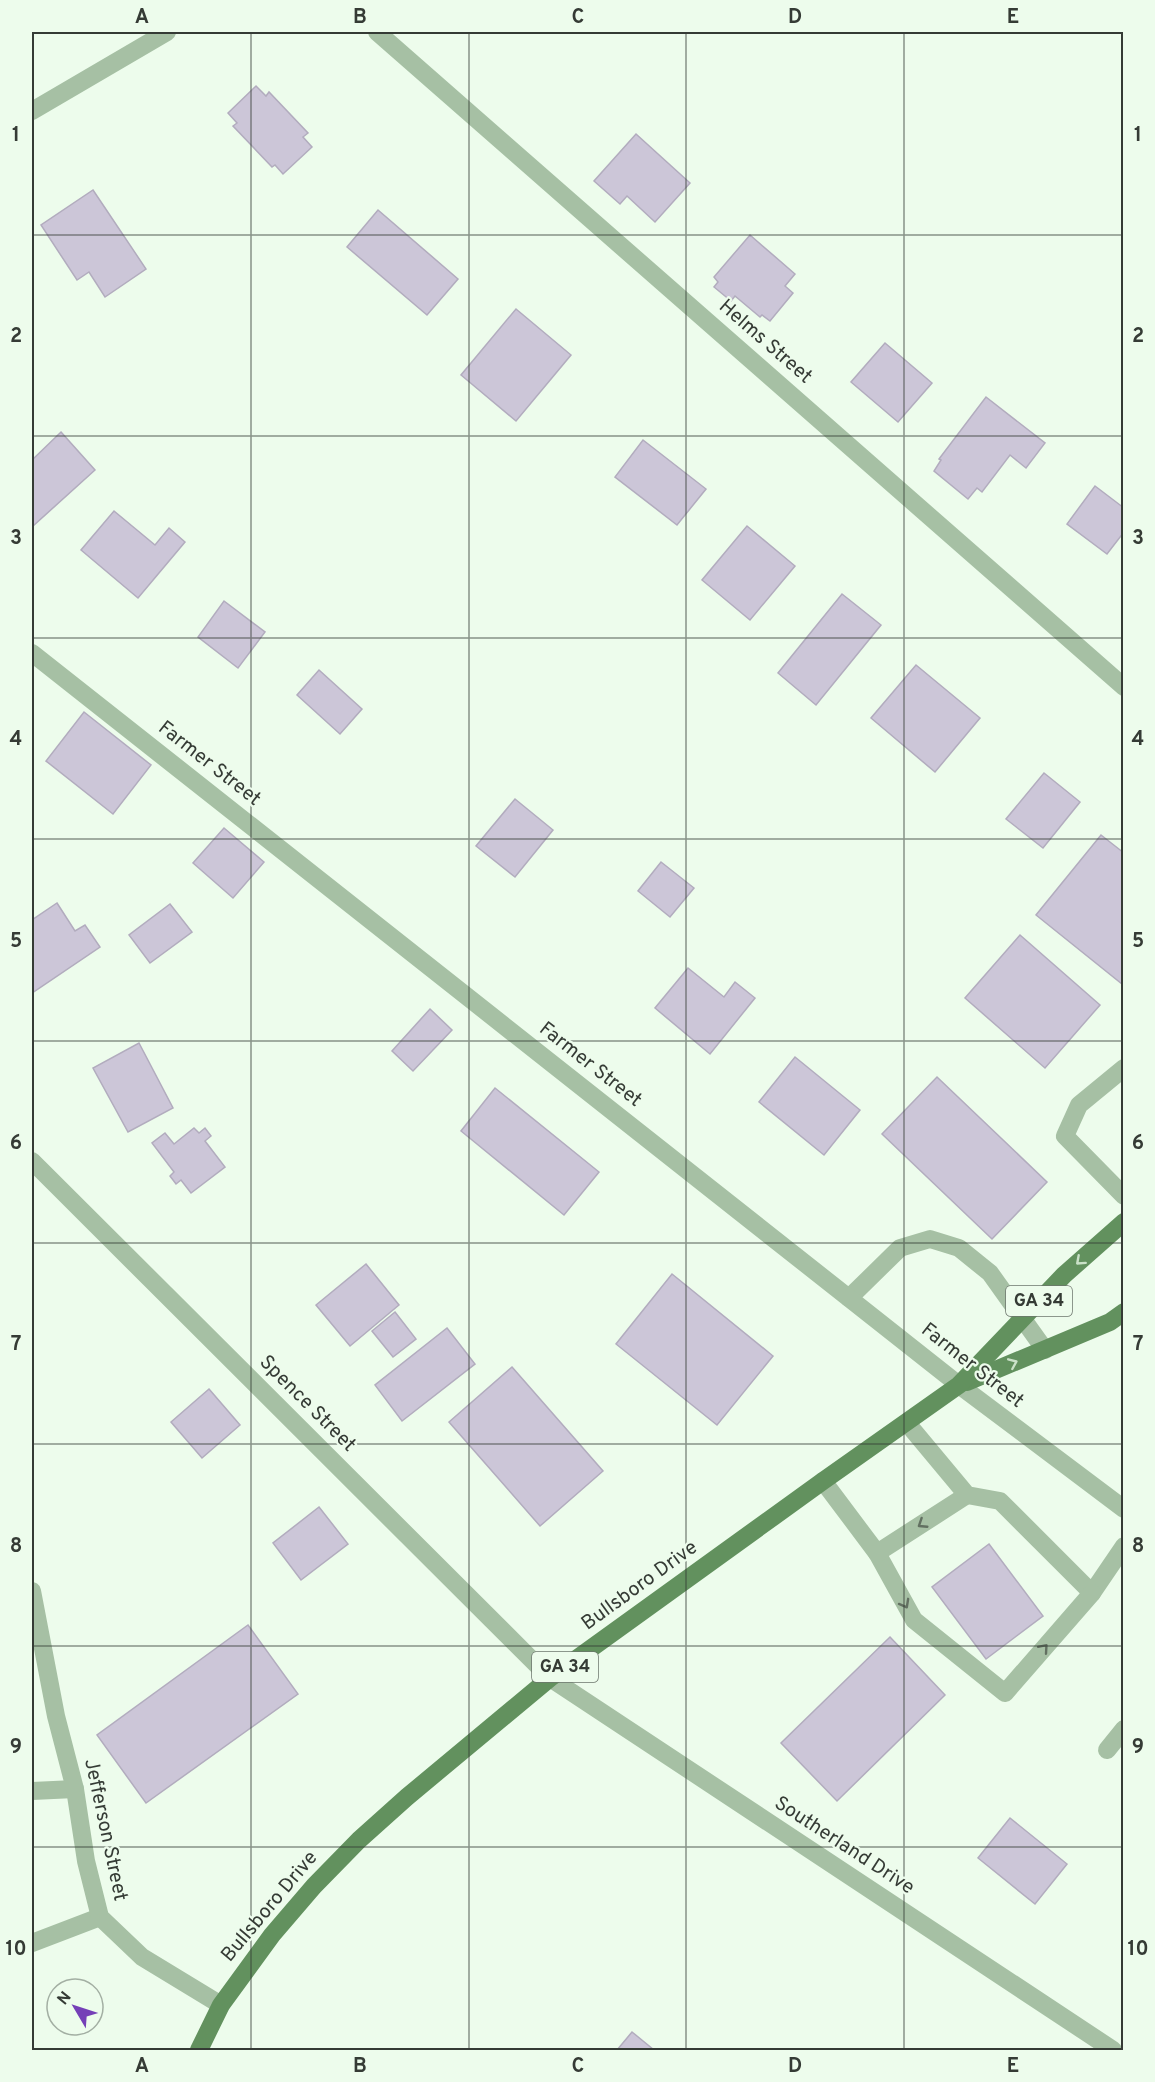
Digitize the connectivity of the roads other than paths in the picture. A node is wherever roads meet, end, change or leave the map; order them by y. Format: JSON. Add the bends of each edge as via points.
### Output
{"nodes":[{"id":1,"x":168,"y":32,"type":"edge"},
{"id":2,"x":377,"y":32,"type":"edge"},
{"id":3,"x":32,"y":111,"type":"edge"},
{"id":4,"x":32,"y":652,"type":"edge"},
{"id":5,"x":1124,"y":687,"type":"edge"},
{"id":6,"x":1124,"y":1068,"type":"edge"},
{"id":7,"x":32,"y":1161,"type":"edge"},
{"id":8,"x":1124,"y":1196,"type":"edge"},
{"id":9,"x":1124,"y":1222,"type":"edge"},
{"id":10,"x":849,"y":1298,"type":"junction"},
{"id":11,"x":1124,"y":1311,"type":"edge"},
{"id":12,"x":1023,"y":1318,"type":"junction"},
{"id":13,"x":1045,"y":1350,"type":"junction"},
{"id":14,"x":959,"y":1385,"type":"junction"},
{"id":15,"x":907,"y":1423,"type":"junction"},
{"id":16,"x":823,"y":1481,"type":"junction"},
{"id":17,"x":967,"y":1495,"type":"junction"},
{"id":18,"x":1124,"y":1509,"type":"edge"},
{"id":19,"x":1124,"y":1546,"type":"edge"},
{"id":20,"x":877,"y":1553,"type":"junction"},
{"id":21,"x":32,"y":1591,"type":"edge"},
{"id":22,"x":1092,"y":1593,"type":"junction"},
{"id":23,"x":550,"y":1678,"type":"junction"},
{"id":24,"x":1124,"y":1729,"type":"edge"},
{"id":25,"x":1107,"y":1750,"type":"dead end"},
{"id":26,"x":75,"y":1789,"type":"junction"},
{"id":27,"x":32,"y":1791,"type":"edge"},
{"id":28,"x":100,"y":1917,"type":"junction"},
{"id":29,"x":32,"y":1943,"type":"edge"},
{"id":30,"x":221,"y":2005,"type":"junction"},
{"id":31,"x":199,"y":2050,"type":"edge"},
{"id":32,"x":1113,"y":2050,"type":"edge"}],
"edges":[{"from":1,"to":3,"type":"street"},
{"from":2,"to":5,"type":"street","name":"Helms Street"},
{"from":4,"to":10,"type":"street","name":"Farmer Street"},
{"from":6,"to":8,"type":"street","via":[[1079,1105],[1065,1136]]},
{"from":7,"to":23,"type":"street","name":"Spence Street"},
{"from":9,"to":12,"type":"main road","name":"Bullsboro Drive","number":"GA 34","one_way":true},
{"from":10,"to":12,"type":"street","via":[[900,1248],[930,1239],[959,1248],[990,1273]]},
{"from":10,"to":14,"type":"street","name":"Farmer Street"},
{"from":11,"to":13,"type":"main road","name":"Bullsboro Drive","number":"GA 34","via":[[1110,1322]]},
{"from":12,"to":13,"type":"street"},
{"from":12,"to":14,"type":"main road","name":"Bullsboro Drive","number":"GA 34"},
{"from":14,"to":13,"type":"main road","name":"Bullsboro Drive","number":"GA 34","one_way":true},
{"from":14,"to":15,"type":"main road","name":"Bullsboro Drive","number":"GA 34"},
{"from":14,"to":18,"type":"street","name":"Farmer Street"},
{"from":15,"to":16,"type":"main road","name":"Bullsboro Drive","number":"GA 34"},
{"from":15,"to":17,"type":"street"},
{"from":16,"to":20,"type":"street"},
{"from":16,"to":23,"type":"main road","name":"Bullsboro Drive","number":"GA 34"},
{"from":17,"to":20,"type":"street","one_way":true},
{"from":17,"to":22,"type":"street","via":[[1000,1501]]},
{"from":19,"to":22,"type":"street"},
{"from":20,"to":22,"type":"street","one_way":true,"via":[[914,1620],[1005,1693]]},
{"from":21,"to":26,"type":"street","name":"Jefferson Street","via":[[56,1716]]},
{"from":23,"to":30,"type":"main road","name":"Bullsboro Drive","number":"GA 34","via":[[359,1840],[272,1935]]},
{"from":23,"to":32,"type":"street","name":"Southerland Drive"},
{"from":24,"to":25,"type":"street"},
{"from":26,"to":27,"type":"street"},
{"from":26,"to":28,"type":"street","name":"Jefferson Street"},
{"from":28,"to":29,"type":"street"},
{"from":28,"to":30,"type":"street","name":"Jefferson Street","via":[[142,1957]]},
{"from":30,"to":31,"type":"main road","number":"GA 34"}]}
